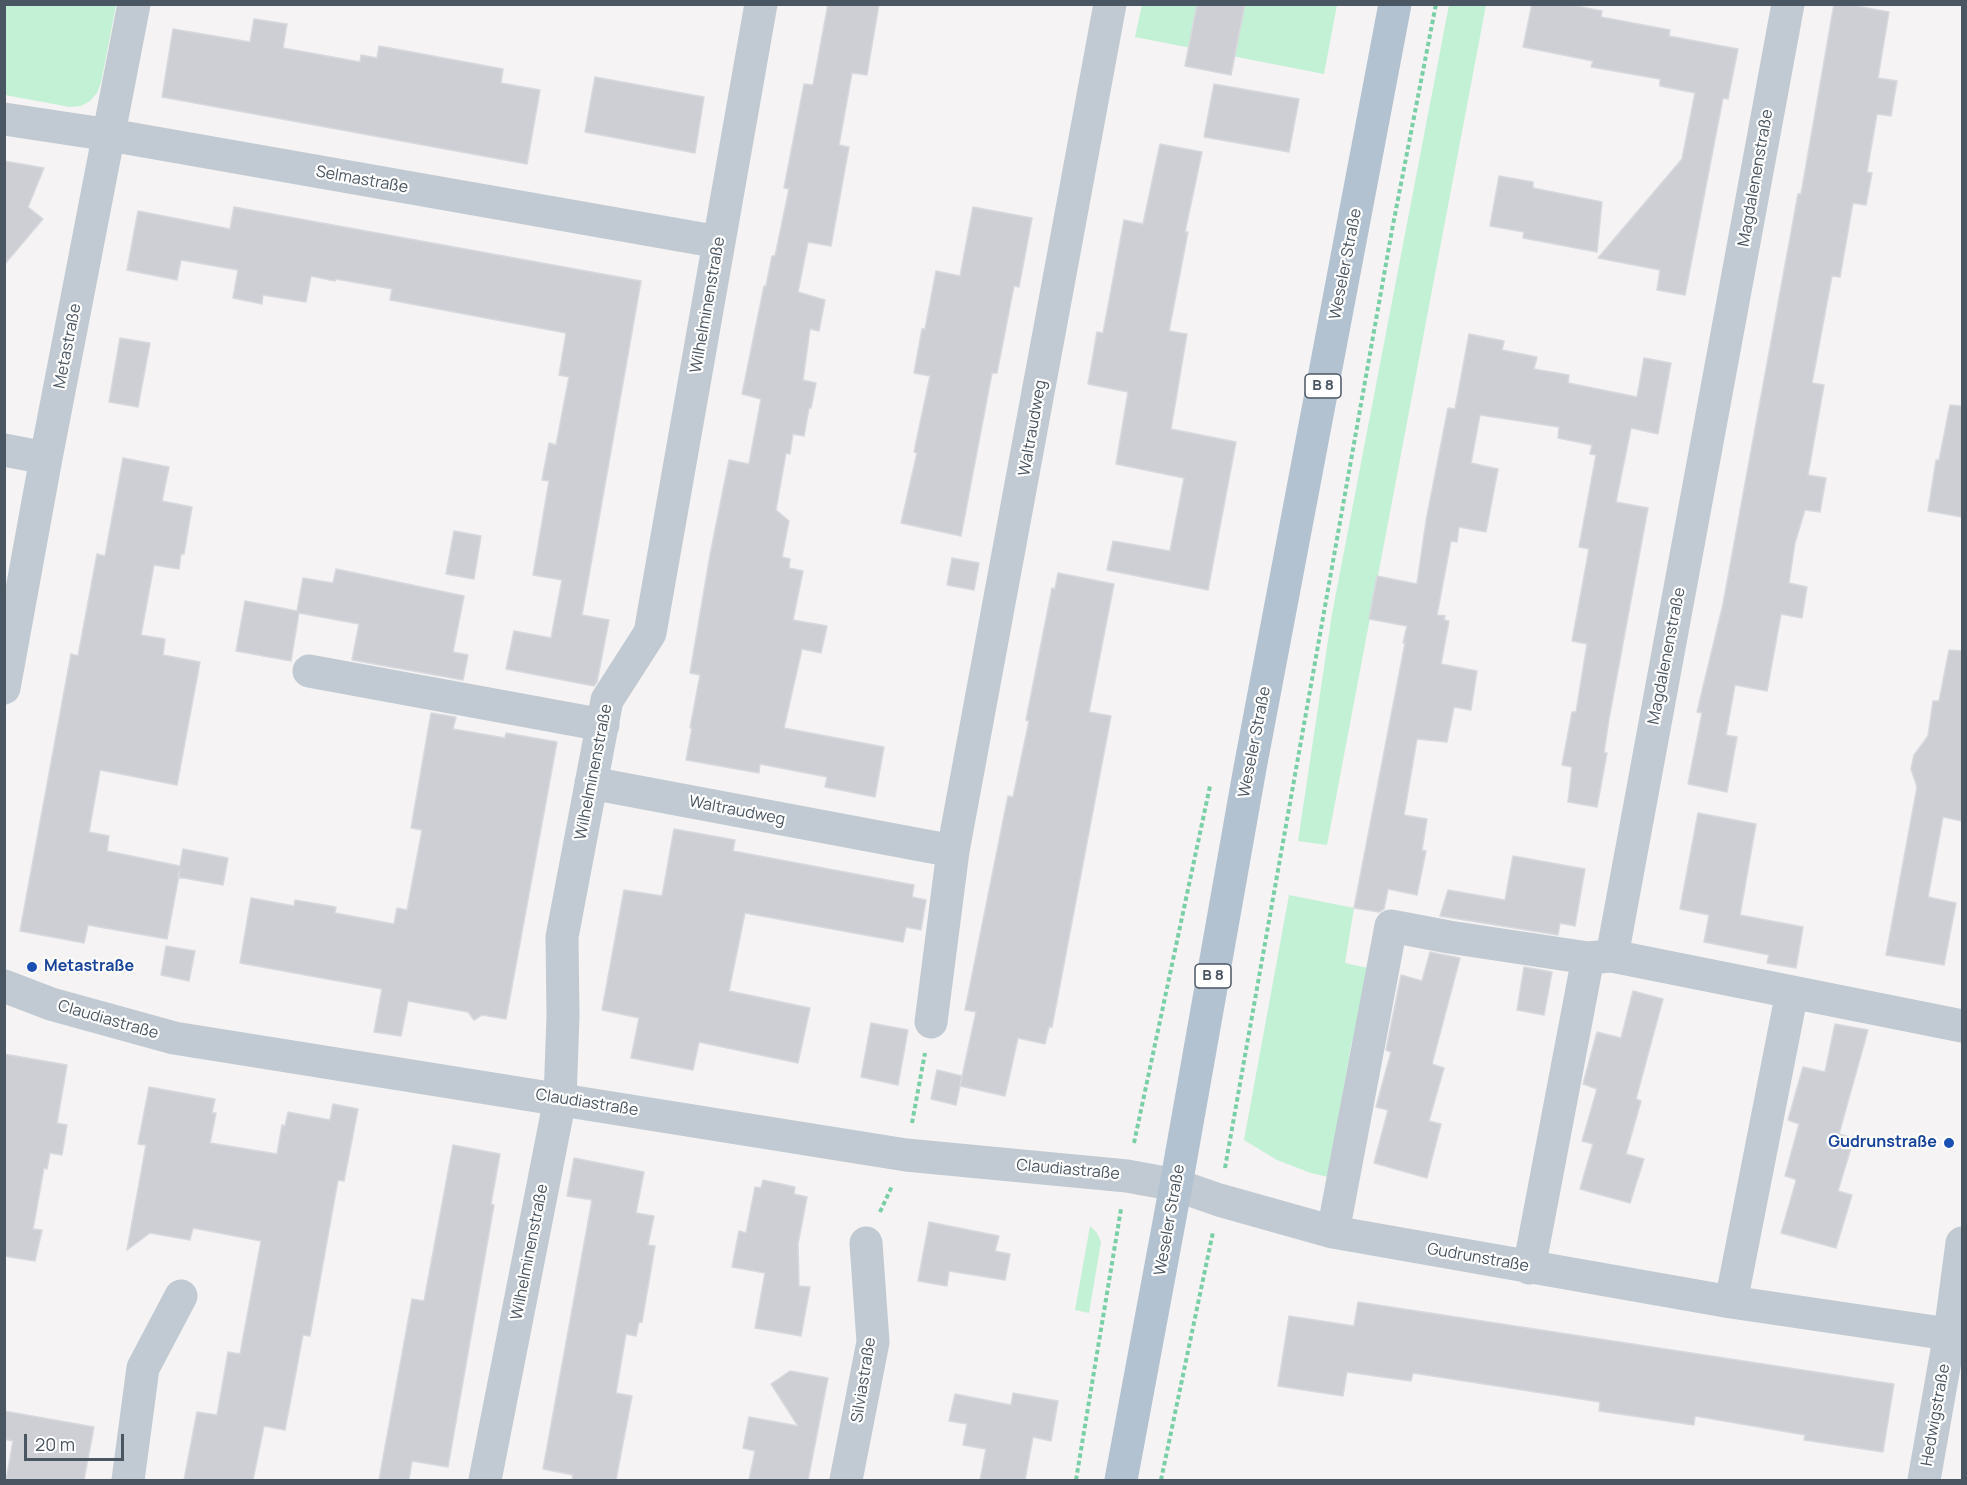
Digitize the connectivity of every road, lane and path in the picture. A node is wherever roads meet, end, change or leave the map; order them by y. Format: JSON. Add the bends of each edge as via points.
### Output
{"nodes":[{"id":1,"x":134,"y":4,"type":"edge"},
{"id":2,"x":762,"y":4,"type":"edge"},
{"id":3,"x":1110,"y":4,"type":"edge"},
{"id":4,"x":1395,"y":4,"type":"edge"},
{"id":5,"x":1436,"y":4,"type":"edge"},
{"id":6,"x":1788,"y":4,"type":"edge"},
{"id":7,"x":4,"y":119,"type":"edge"},
{"id":8,"x":110,"y":135,"type":"junction"},
{"id":9,"x":719,"y":242,"type":"junction"},
{"id":10,"x":4,"y":450,"type":"edge"},
{"id":11,"x":46,"y":458,"type":"junction"},
{"id":12,"x":309,"y":671,"type":"dead end"},
{"id":13,"x":4,"y":688,"type":"edge"},
{"id":14,"x":603,"y":725,"type":"junction"},
{"id":15,"x":1211,"y":779,"type":"dead end"},
{"id":16,"x":591,"y":783,"type":"junction"},
{"id":17,"x":953,"y":851,"type":"junction"},
{"id":18,"x":1600,"y":957,"type":"junction"},
{"id":19,"x":4,"y":986,"type":"edge"},
{"id":20,"x":1792,"y":992,"type":"junction"},
{"id":21,"x":931,"y":1022,"type":"joint"},
{"id":22,"x":1962,"y":1026,"type":"edge"},
{"id":23,"x":560,"y":1099,"type":"junction"},
{"id":24,"x":906,"y":1155,"type":"junction"},
{"id":25,"x":1126,"y":1176,"type":"junction"},
{"id":26,"x":1176,"y":1185,"type":"junction"},
{"id":27,"x":1219,"y":1200,"type":"junction"},
{"id":28,"x":1333,"y":1232,"type":"junction"},
{"id":29,"x":866,"y":1243,"type":"joint"},
{"id":30,"x":1962,"y":1243,"type":"edge"},
{"id":31,"x":1529,"y":1268,"type":"junction"},
{"id":32,"x":181,"y":1296,"type":"dead end"},
{"id":33,"x":1731,"y":1302,"type":"junction"},
{"id":34,"x":1956,"y":1334,"type":"edge"},
{"id":35,"x":128,"y":1480,"type":"edge"},
{"id":36,"x":485,"y":1480,"type":"edge"},
{"id":37,"x":846,"y":1480,"type":"edge"},
{"id":38,"x":1076,"y":1480,"type":"edge"},
{"id":39,"x":1121,"y":1480,"type":"edge"},
{"id":40,"x":1161,"y":1480,"type":"edge"},
{"id":41,"x":1924,"y":1480,"type":"edge"}],
"edges":[{"from":1,"to":8,"type":"street","name":"Metastraße"},
{"from":2,"to":9,"type":"street","name":"Wilhelminenstraße"},
{"from":3,"to":17,"type":"street","name":"Waltraudweg"},
{"from":4,"to":26,"type":"main road","name":"Weseler Straße","number":"B 8","via":[[1250,768]]},
{"from":5,"to":27,"type":"path"},
{"from":6,"to":18,"type":"street","name":"Magdalenenstraße"},
{"from":7,"to":8,"type":"street","name":"Selmastraße"},
{"from":8,"to":9,"type":"street","name":"Selmastraße"},
{"from":8,"to":11,"type":"street","name":"Metastraße"},
{"from":9,"to":14,"type":"street","name":"Wilhelminenstraße","via":[[650,633],[607,700]]},
{"from":10,"to":11,"type":"street"},
{"from":11,"to":13,"type":"street","name":"Metastraße"},
{"from":12,"to":14,"type":"street"},
{"from":14,"to":16,"type":"street","name":"Wilhelminenstraße"},
{"from":15,"to":25,"type":"path"},
{"from":16,"to":17,"type":"street","name":"Waltraudweg"},
{"from":16,"to":23,"type":"street","name":"Wilhelminenstraße","via":[[562,937]]},
{"from":17,"to":21,"type":"street","name":"Waltraudweg"},
{"from":18,"to":20,"type":"street"},
{"from":18,"to":28,"type":"street","via":[[1391,926]]},
{"from":18,"to":31,"type":"street","name":"Magdalenenstraße"},
{"from":19,"to":23,"type":"street","name":"Claudiastraße","via":[[51,1004],[174,1038]]},
{"from":20,"to":22,"type":"street"},
{"from":20,"to":33,"type":"street"},
{"from":21,"to":24,"type":"path"},
{"from":23,"to":24,"type":"street","name":"Claudiastraße"},
{"from":23,"to":36,"type":"street","name":"Wilhelminenstraße"},
{"from":24,"to":25,"type":"street","name":"Claudiastraße"},
{"from":24,"to":29,"type":"path"},
{"from":25,"to":26,"type":"street","name":"Claudiastraße"},
{"from":25,"to":38,"type":"path"},
{"from":26,"to":27,"type":"street","name":"Gudrunstraße"},
{"from":26,"to":39,"type":"main road","name":"Weseler Straße","number":"B 8"},
{"from":27,"to":28,"type":"street","name":"Gudrunstraße"},
{"from":27,"to":40,"type":"path"},
{"from":28,"to":31,"type":"street","name":"Gudrunstraße"},
{"from":29,"to":37,"type":"street","name":"Silviastraße","via":[[873,1342]]},
{"from":30,"to":34,"type":"street","name":"Hedwigstraße"},
{"from":31,"to":33,"type":"street","name":"Gudrunstraße"},
{"from":32,"to":35,"type":"street","via":[[142,1368]]},
{"from":33,"to":34,"type":"street","name":"Gudrunstraße"},
{"from":34,"to":41,"type":"street","name":"Hedwigstraße"}]}
